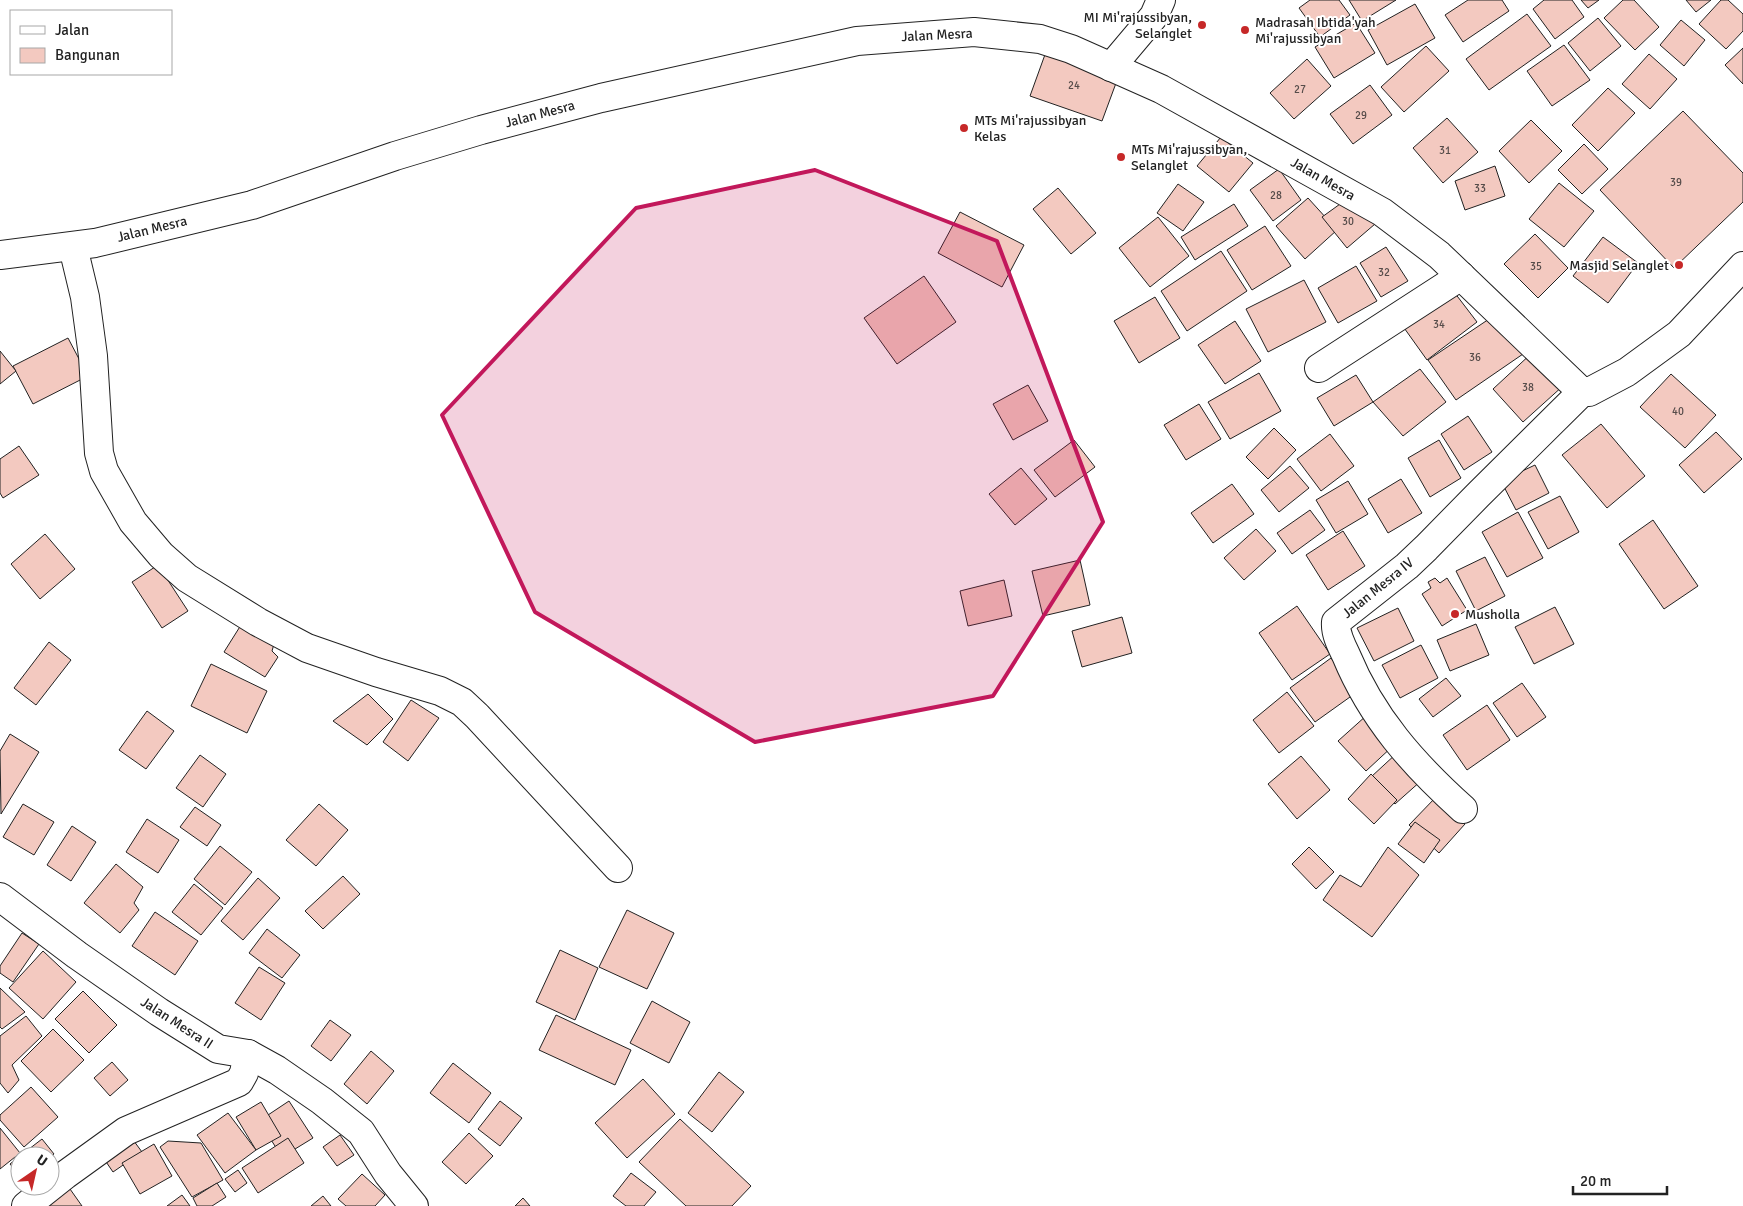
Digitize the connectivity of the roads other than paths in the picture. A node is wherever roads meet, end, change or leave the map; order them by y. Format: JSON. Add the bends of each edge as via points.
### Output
{"nodes":[{"id":1,"x":1161,"y":0,"type":"edge"},
{"id":2,"x":1112,"y":67,"type":"junction"},
{"id":3,"x":73,"y":246,"type":"junction"},
{"id":4,"x":0,"y":255,"type":"edge"},
{"id":5,"x":1743,"y":266,"type":"edge"},
{"id":6,"x":1461,"y":276,"type":"junction"},
{"id":7,"x":1319,"y":368,"type":"dead end"},
{"id":8,"x":1582,"y":392,"type":"junction"},
{"id":9,"x":1463,"y":809,"type":"dead end"},
{"id":10,"x":618,"y":868,"type":"dead end"},
{"id":11,"x":0,"y":897,"type":"edge"},
{"id":12,"x":248,"y":1054,"type":"junction"},
{"id":13,"x":410,"y":1204,"type":"edge"},
{"id":14,"x":26,"y":1206,"type":"edge"}],
"edges":[{"from":1,"to":2,"type":"street","via":[[1154,16]]},
{"from":2,"to":3,"type":"street","name":"Jalan Mesra","via":[[1040,39],[974,32],[857,41],[601,98],[472,132],[252,205]]},
{"from":2,"to":6,"type":"street","name":"Jalan Mesra","via":[[1161,89],[1382,212],[1440,255]]},
{"from":3,"to":4,"type":"street","name":"Jalan Mesra"},
{"from":3,"to":10,"type":"street","via":[[85,297],[93,356],[98,453],[104,472],[133,522],[161,556],[187,578],[307,648],[440,691],[462,702]]},
{"from":5,"to":8,"type":"street","via":[[1679,334],[1627,372],[1589,392]]},
{"from":6,"to":7,"type":"street"},
{"from":6,"to":8,"type":"street","name":"Jalan Mesra"},
{"from":8,"to":9,"type":"street","name":"Jalan Mesra IV","via":[[1426,548],[1336,624],[1351,667],[1391,735],[1412,761]]},
{"from":11,"to":12,"type":"street","name":"Jalan Mesra II","via":[[159,1012],[218,1049]]},
{"from":12,"to":13,"type":"street","name":"Jalan Mesra II","via":[[322,1101],[361,1132]]},
{"from":12,"to":14,"type":"street","via":[[239,1082],[126,1130]]}]}
